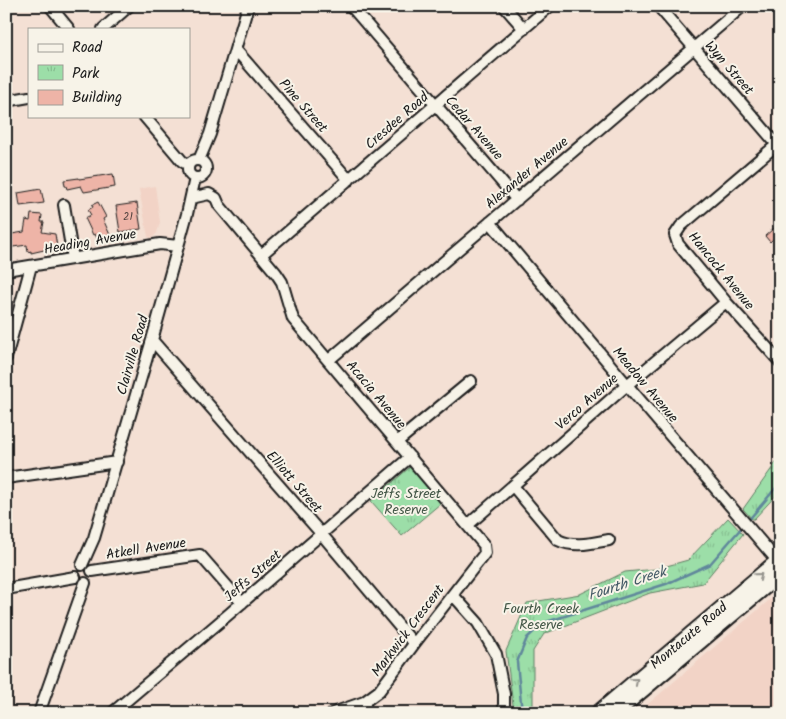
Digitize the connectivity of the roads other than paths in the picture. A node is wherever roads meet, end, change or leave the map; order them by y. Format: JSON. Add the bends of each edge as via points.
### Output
{"nodes":[{"id":1,"x":50,"y":6,"type":"edge"},
{"id":2,"x":129,"y":6,"type":"edge"},
{"id":3,"x":248,"y":6,"type":"edge"},
{"id":4,"x":351,"y":6,"type":"edge"},
{"id":5,"x":504,"y":6,"type":"edge"},
{"id":6,"x":550,"y":6,"type":"edge"},
{"id":7,"x":658,"y":6,"type":"edge"},
{"id":8,"x":743,"y":6,"type":"edge"},
{"id":9,"x":68,"y":28,"type":"edge"},
{"id":10,"x":104,"y":28,"type":"edge"},
{"id":11,"x":524,"y":29,"type":"junction"},
{"id":12,"x":694,"y":48,"type":"junction"},
{"id":13,"x":236,"y":50,"type":"junction"},
{"id":14,"x":28,"y":97,"type":"edge"},
{"id":15,"x":6,"y":101,"type":"edge"},
{"id":16,"x":436,"y":105,"type":"junction"},
{"id":17,"x":146,"y":118,"type":"edge"},
{"id":18,"x":779,"y":145,"type":"edge"},
{"id":19,"x":200,"y":160,"type":"junction"},
{"id":20,"x":188,"y":166,"type":"junction"},
{"id":21,"x":195,"y":178,"type":"junction"},
{"id":22,"x":348,"y":180,"type":"junction"},
{"id":23,"x":191,"y":198,"type":"junction"},
{"id":24,"x":517,"y":200,"type":"junction"},
{"id":25,"x":64,"y":205,"type":"dead end"},
{"id":26,"x":490,"y":222,"type":"junction"},
{"id":27,"x":178,"y":246,"type":"junction"},
{"id":28,"x":261,"y":255,"type":"junction"},
{"id":29,"x":73,"y":259,"type":"junction"},
{"id":30,"x":31,"y":266,"type":"junction"},
{"id":31,"x":6,"y":270,"type":"edge"},
{"id":32,"x":726,"y":302,"type":"junction"},
{"id":33,"x":152,"y":340,"type":"junction"},
{"id":34,"x":6,"y":358,"type":"edge"},
{"id":35,"x":329,"y":360,"type":"junction"},
{"id":36,"x":780,"y":362,"type":"edge"},
{"id":37,"x":471,"y":381,"type":"dead end"},
{"id":38,"x":627,"y":385,"type":"junction"},
{"id":39,"x":397,"y":442,"type":"junction"},
{"id":40,"x":410,"y":457,"type":"junction"},
{"id":41,"x":117,"y":462,"type":"junction"},
{"id":42,"x":6,"y":478,"type":"edge"},
{"id":43,"x":513,"y":486,"type":"junction"},
{"id":44,"x":468,"y":525,"type":"junction"},
{"id":45,"x":321,"y":534,"type":"junction"},
{"id":46,"x":609,"y":540,"type":"dead end"},
{"id":47,"x":484,"y":545,"type":"joint"},
{"id":48,"x":779,"y":564,"type":"edge"},
{"id":49,"x":88,"y":568,"type":"junction"},
{"id":50,"x":79,"y":580,"type":"junction"},
{"id":51,"x":6,"y":589,"type":"edge"},
{"id":52,"x":453,"y":595,"type":"junction"},
{"id":53,"x":242,"y":603,"type":"junction"},
{"id":54,"x":414,"y":644,"type":"junction"},
{"id":55,"x":364,"y":702,"type":"junction"},
{"id":56,"x":39,"y":713,"type":"edge"},
{"id":57,"x":112,"y":713,"type":"edge"},
{"id":58,"x":333,"y":713,"type":"edge"},
{"id":59,"x":367,"y":713,"type":"edge"},
{"id":60,"x":504,"y":713,"type":"edge"},
{"id":61,"x":598,"y":713,"type":"edge"},
{"id":62,"x":615,"y":713,"type":"edge"}],
"edges":[{"from":1,"to":9,"type":"street"},
{"from":2,"to":10,"type":"street"},
{"from":3,"to":13,"type":"street"},
{"from":4,"to":16,"type":"street","name":"Cedar Avenue"},
{"from":5,"to":11,"type":"street"},
{"from":6,"to":11,"type":"street","name":"Cresdee Road"},
{"from":7,"to":12,"type":"street","name":"Wyn Street"},
{"from":8,"to":12,"type":"street","name":"Alexander Avenue"},
{"from":11,"to":16,"type":"street","name":"Cresdee Road"},
{"from":12,"to":18,"type":"street","name":"Wyn Street"},
{"from":12,"to":24,"type":"street","name":"Alexander Avenue"},
{"from":13,"to":19,"type":"street"},
{"from":13,"to":22,"type":"street","name":"Pine Street"},
{"from":14,"to":15,"type":"street"},
{"from":16,"to":22,"type":"street","name":"Cresdee Road"},
{"from":16,"to":24,"type":"street","name":"Cedar Avenue"},
{"from":17,"to":20,"type":"street"},
{"from":18,"to":32,"type":"street","name":"Hancock Avenue","via":[[680,226],[676,235],[678,244]]},
{"from":19,"to":20,"type":"street","via":[[193,160]]},
{"from":19,"to":21,"type":"street","via":[[205,163],[206,173]]},
{"from":20,"to":21,"type":"street","via":[[190,176]]},
{"from":21,"to":23,"type":"street","name":"Clairville Road"},
{"from":22,"to":28,"type":"street","name":"Cresdee Road"},
{"from":23,"to":27,"type":"street","name":"Clairville Road"},
{"from":23,"to":28,"type":"street","name":"Acacia Avenue","via":[[214,196]]},
{"from":24,"to":26,"type":"street","name":"Alexander Avenue"},
{"from":25,"to":29,"type":"street"},
{"from":26,"to":35,"type":"street","name":"Alexander Avenue"},
{"from":26,"to":38,"type":"street","name":"Meadow Avenue"},
{"from":27,"to":29,"type":"street","name":"Heading Avenue","via":[[160,244]]},
{"from":27,"to":33,"type":"street","name":"Clairville Road"},
{"from":28,"to":35,"type":"street","name":"Acacia Avenue","via":[[282,282],[293,319]]},
{"from":29,"to":30,"type":"street","name":"Heading Avenue"},
{"from":30,"to":31,"type":"street","name":"Heading Avenue"},
{"from":30,"to":34,"type":"street"},
{"from":32,"to":36,"type":"street","name":"Hancock Avenue"},
{"from":32,"to":38,"type":"street","name":"Verco Avenue"},
{"from":33,"to":41,"type":"street","name":"Clairville Road"},
{"from":33,"to":45,"type":"street","name":"Elliott Street"},
{"from":35,"to":39,"type":"street","name":"Acacia Avenue"},
{"from":37,"to":39,"type":"street"},
{"from":38,"to":43,"type":"street","name":"Verco Avenue"},
{"from":38,"to":48,"type":"street","name":"Meadow Avenue"},
{"from":39,"to":40,"type":"street","name":"Acacia Avenue"},
{"from":40,"to":44,"type":"street","name":"Acacia Avenue"},
{"from":40,"to":45,"type":"street","name":"Jeffs Street"},
{"from":41,"to":42,"type":"street"},
{"from":41,"to":49,"type":"street","name":"Clairville Road"},
{"from":43,"to":44,"type":"street","name":"Verco Avenue"},
{"from":43,"to":46,"type":"street","via":[[558,540],[575,545]]},
{"from":44,"to":47,"type":"street","name":"Acacia Avenue"},
{"from":45,"to":53,"type":"street","name":"Jeffs Street"},
{"from":45,"to":54,"type":"street","name":"Elliott Street"},
{"from":47,"to":52,"type":"street","name":"Markwick Crescent","via":[[485,553]]},
{"from":61,"to":48,"type":"main road","name":"Montacute Road","one_way":true},
{"from":48,"to":62,"type":"main road","name":"Montacute Road"},
{"from":49,"to":50,"type":"street","via":[[77,568]]},
{"from":49,"to":50,"type":"street","via":[[92,578]]},
{"from":49,"to":53,"type":"street","name":"Atkell Avenue","via":[[200,555]]},
{"from":50,"to":51,"type":"street"},
{"from":50,"to":56,"type":"street","via":[[72,615]]},
{"from":52,"to":54,"type":"street","name":"Markwick Crescent"},
{"from":52,"to":60,"type":"street","via":[[478,624],[496,654],[504,694]]},
{"from":53,"to":57,"type":"street","name":"Jeffs Street"},
{"from":54,"to":55,"type":"street","name":"Markwick Crescent","via":[[379,692]]},
{"from":55,"to":58,"type":"street","name":"Markwick Crescent"},
{"from":55,"to":59,"type":"street"}]}
